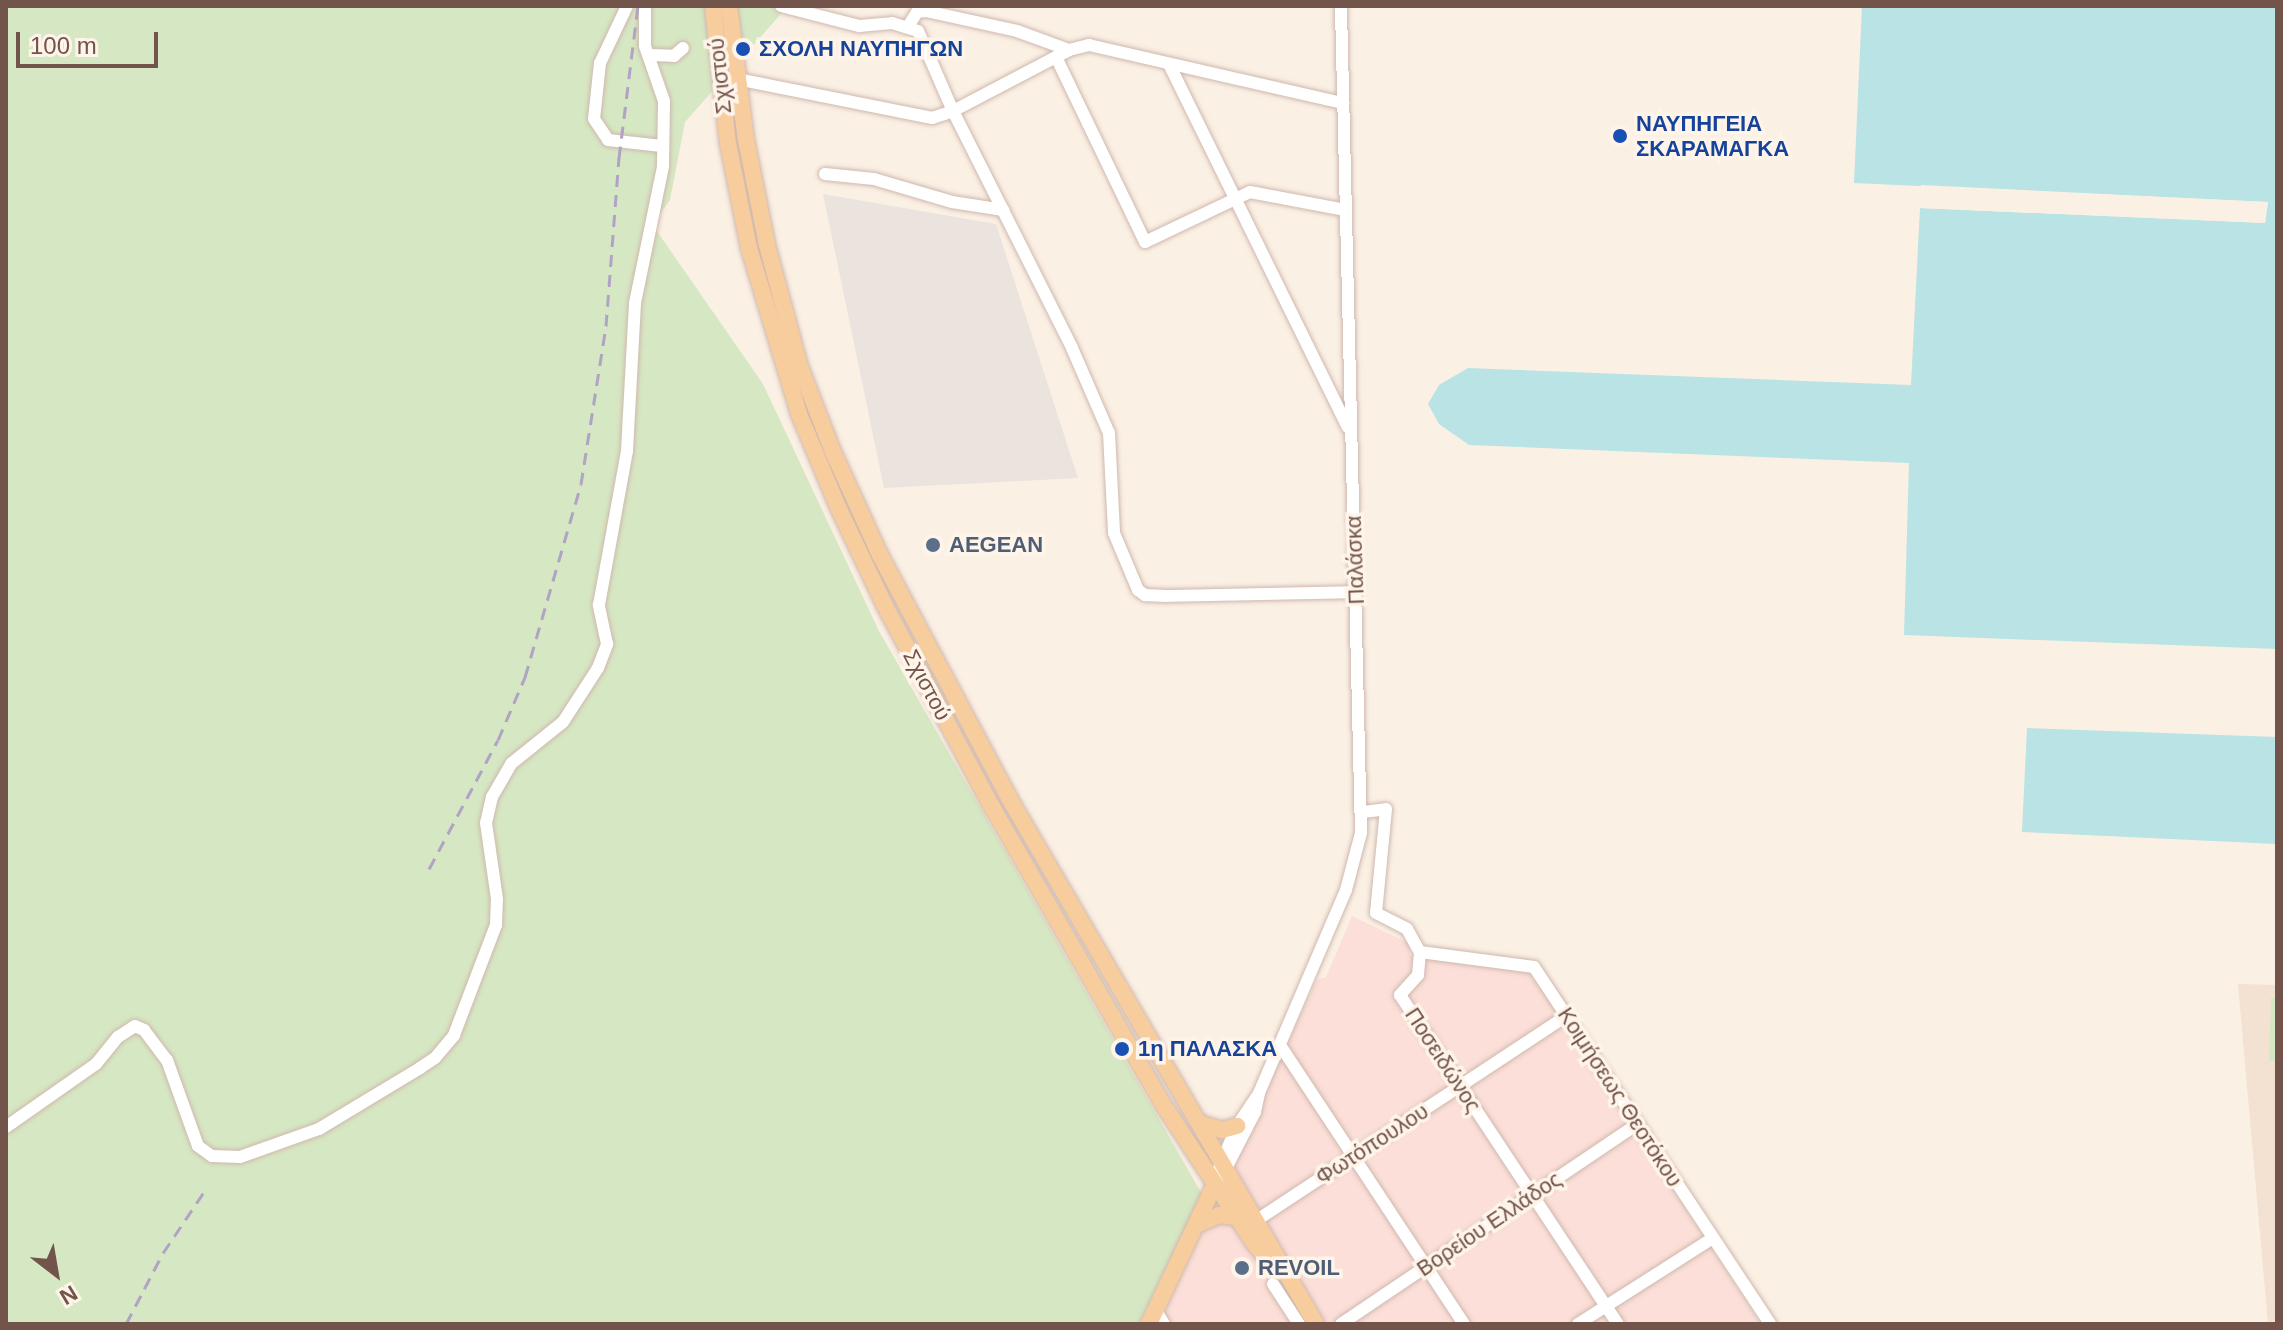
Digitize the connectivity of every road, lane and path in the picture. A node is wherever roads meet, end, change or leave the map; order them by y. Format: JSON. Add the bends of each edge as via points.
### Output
{"nodes":[{"id":1,"x":627,"y":6,"type":"edge"},
{"id":2,"x":645,"y":6,"type":"edge"},
{"id":3,"x":713,"y":6,"type":"edge"},
{"id":4,"x":729,"y":6,"type":"edge"},
{"id":5,"x":781,"y":6,"type":"edge"},
{"id":6,"x":1341,"y":6,"type":"edge"},
{"id":7,"x":909,"y":25,"type":"junction"},
{"id":8,"x":683,"y":48,"type":"dead end"},
{"id":9,"x":1069,"y":50,"type":"junction"},
{"id":10,"x":650,"y":55,"type":"junction"},
{"id":11,"x":1056,"y":57,"type":"junction"},
{"id":12,"x":1169,"y":64,"type":"junction"},
{"id":13,"x":737,"y":79,"type":"junction"},
{"id":14,"x":1343,"y":103,"type":"junction"},
{"id":15,"x":953,"y":111,"type":"junction"},
{"id":16,"x":662,"y":146,"type":"junction"},
{"id":17,"x":825,"y":174,"type":"dead end"},
{"id":18,"x":1234,"y":198,"type":"junction"},
{"id":19,"x":1003,"y":210,"type":"junction"},
{"id":20,"x":1345,"y":210,"type":"junction"},
{"id":21,"x":1350,"y":433,"type":"junction"},
{"id":22,"x":1356,"y":592,"type":"junction"},
{"id":23,"x":1363,"y":812,"type":"junction"},
{"id":24,"x":1420,"y":952,"type":"junction"},
{"id":25,"x":1566,"y":1016,"type":"junction"},
{"id":26,"x":1280,"y":1045,"type":"junction"},
{"id":27,"x":1460,"y":1086,"type":"junction"},
{"id":28,"x":1259,"y":1093,"type":"junction"},
{"id":29,"x":1200,"y":1123,"type":"junction"},
{"id":30,"x":1638,"y":1124,"type":"junction"},
{"id":31,"x":1237,"y":1126,"type":"junction"},
{"id":32,"x":6,"y":1127,"type":"edge"},
{"id":33,"x":1353,"y":1156,"type":"junction"},
{"id":34,"x":1224,"y":1166,"type":"junction"},
{"id":35,"x":1215,"y":1184,"type":"junction"},
{"id":36,"x":1532,"y":1195,"type":"junction"},
{"id":37,"x":1236,"y":1217,"type":"junction"},
{"id":38,"x":1196,"y":1225,"type":"junction"},
{"id":39,"x":1259,"y":1232,"type":"junction"},
{"id":40,"x":1713,"y":1238,"type":"junction"},
{"id":41,"x":1426,"y":1267,"type":"junction"},
{"id":42,"x":1273,"y":1284,"type":"joint"},
{"id":43,"x":1606,"y":1306,"type":"junction"},
{"id":44,"x":1156,"y":1320,"type":"edge"},
{"id":45,"x":1299,"y":1324,"type":"edge"},
{"id":46,"x":1316,"y":1324,"type":"edge"},
{"id":47,"x":1327,"y":1324,"type":"edge"},
{"id":48,"x":1341,"y":1324,"type":"edge"},
{"id":49,"x":1464,"y":1324,"type":"edge"},
{"id":50,"x":1578,"y":1324,"type":"edge"},
{"id":51,"x":1618,"y":1324,"type":"edge"},
{"id":52,"x":1770,"y":1324,"type":"edge"}],
"edges":[{"from":1,"to":16,"type":"street","via":[[600,63],[594,119],[608,140]]},
{"from":2,"to":10,"type":"street","via":[[645,46]]},
{"from":3,"to":35,"type":"main road","name":"Σχιστού","via":[[728,143],[749,248],[817,459],[885,606],[992,807]]},
{"from":4,"to":13,"type":"main road","name":"Σχιστού"},
{"from":5,"to":7,"type":"street","via":[[859,26]]},
{"from":6,"to":14,"type":"street","name":"Παλάσκα"},
{"from":7,"to":9,"type":"street","via":[[917,12],[926,11],[1017,31]]},
{"from":7,"to":15,"type":"street","via":[[918,31]]},
{"from":8,"to":10,"type":"street","via":[[674,56]]},
{"from":9,"to":11,"type":"street"},
{"from":9,"to":12,"type":"street","via":[[1089,45]]},
{"from":10,"to":16,"type":"street","via":[[664,101]]},
{"from":11,"to":15,"type":"street"},
{"from":11,"to":18,"type":"street","via":[[1145,242]]},
{"from":12,"to":14,"type":"street"},
{"from":12,"to":18,"type":"street"},
{"from":13,"to":15,"type":"street","via":[[932,118]]},
{"from":13,"to":29,"type":"main road","name":"Σχιστού","via":[[778,288],[809,395],[833,452],[880,555],[1009,798]]},
{"from":14,"to":20,"type":"street","name":"Παλάσκα"},
{"from":15,"to":19,"type":"street"},
{"from":16,"to":32,"type":"street","via":[[660,188],[635,303],[627,451],[599,605],[607,644],[563,722],[512,763],[497,783],[486,823],[496,925],[447,1045],[420,1068],[319,1129],[254,1154],[225,1158],[198,1146],[167,1060],[135,1026],[96,1064]]},
{"from":17,"to":19,"type":"street","via":[[874,179],[952,202]]},
{"from":18,"to":20,"type":"street","via":[[1250,192]]},
{"from":18,"to":21,"type":"street"},
{"from":19,"to":22,"type":"street","via":[[1109,433],[1114,533],[1138,590],[1166,596]]},
{"from":20,"to":21,"type":"street","name":"Παλάσκα"},
{"from":21,"to":22,"type":"street","name":"Παλάσκα"},
{"from":22,"to":23,"type":"street","name":"Παλάσκα"},
{"from":23,"to":24,"type":"street","via":[[1386,809],[1376,913],[1407,929]]},
{"from":23,"to":26,"type":"street","name":"Παλάσκα","via":[[1352,873]]},
{"from":24,"to":25,"type":"street","name":"Κοιμήσεως Θεοτόκου","via":[[1529,963]]},
{"from":24,"to":27,"type":"street","name":"Ποσειδώνος","via":[[1418,975],[1400,995]]},
{"from":25,"to":27,"type":"street","name":"Φωτόπουλου"},
{"from":25,"to":30,"type":"street","name":"Κοιμήσεως Θεοτόκου"},
{"from":26,"to":28,"type":"street","name":"Παλάσκα"},
{"from":26,"to":33,"type":"street"},
{"from":27,"to":33,"type":"street","name":"Φωτόπουλου"},
{"from":27,"to":36,"type":"street","name":"Ποσειδώνος"},
{"from":28,"to":31,"type":"street","name":"Παλάσκα"},
{"from":28,"to":34,"type":"street","name":"Παλάσκα","via":[[1255,1112]]},
{"from":29,"to":31,"type":"main road","via":[[1222,1130]]},
{"from":29,"to":34,"type":"main road","name":"Σχιστού"},
{"from":30,"to":36,"type":"street","name":"Βορείου Ελλάδος"},
{"from":30,"to":40,"type":"street","name":"Κοιμήσεως Θεοτόκου"},
{"from":31,"to":34,"type":"street","name":"Παλάσκα"},
{"from":33,"to":39,"type":"street","name":"Φωτόπουλου"},
{"from":33,"to":41,"type":"street"},
{"from":34,"to":35,"type":"street","name":"Παλάσκα"},
{"from":34,"to":39,"type":"main road","name":"Σχιστού"},
{"from":35,"to":37,"type":"main road","name":"Σχιστού"},
{"from":35,"to":38,"type":"main road"},
{"from":36,"to":41,"type":"street","name":"Βορείου Ελλάδος"},
{"from":36,"to":43,"type":"street","name":"Ποσειδώνος"},
{"from":37,"to":38,"type":"main road","via":[[1219,1215]]},
{"from":37,"to":39,"type":"main road","name":"Σχιστού"},
{"from":38,"to":44,"type":"main road"},
{"from":39,"to":42,"type":"main road"},
{"from":39,"to":46,"type":"main road","name":"Σχιστού"},
{"from":39,"to":47,"type":"main road"},
{"from":40,"to":43,"type":"street"},
{"from":40,"to":52,"type":"street","name":"Κοιμήσεως Θεοτόκου"},
{"from":41,"to":48,"type":"street","name":"Βορείου Ελλάδος"},
{"from":41,"to":49,"type":"street"},
{"from":42,"to":45,"type":"street"},
{"from":43,"to":50,"type":"street"},
{"from":43,"to":51,"type":"street","name":"Ποσειδώνος"}]}
